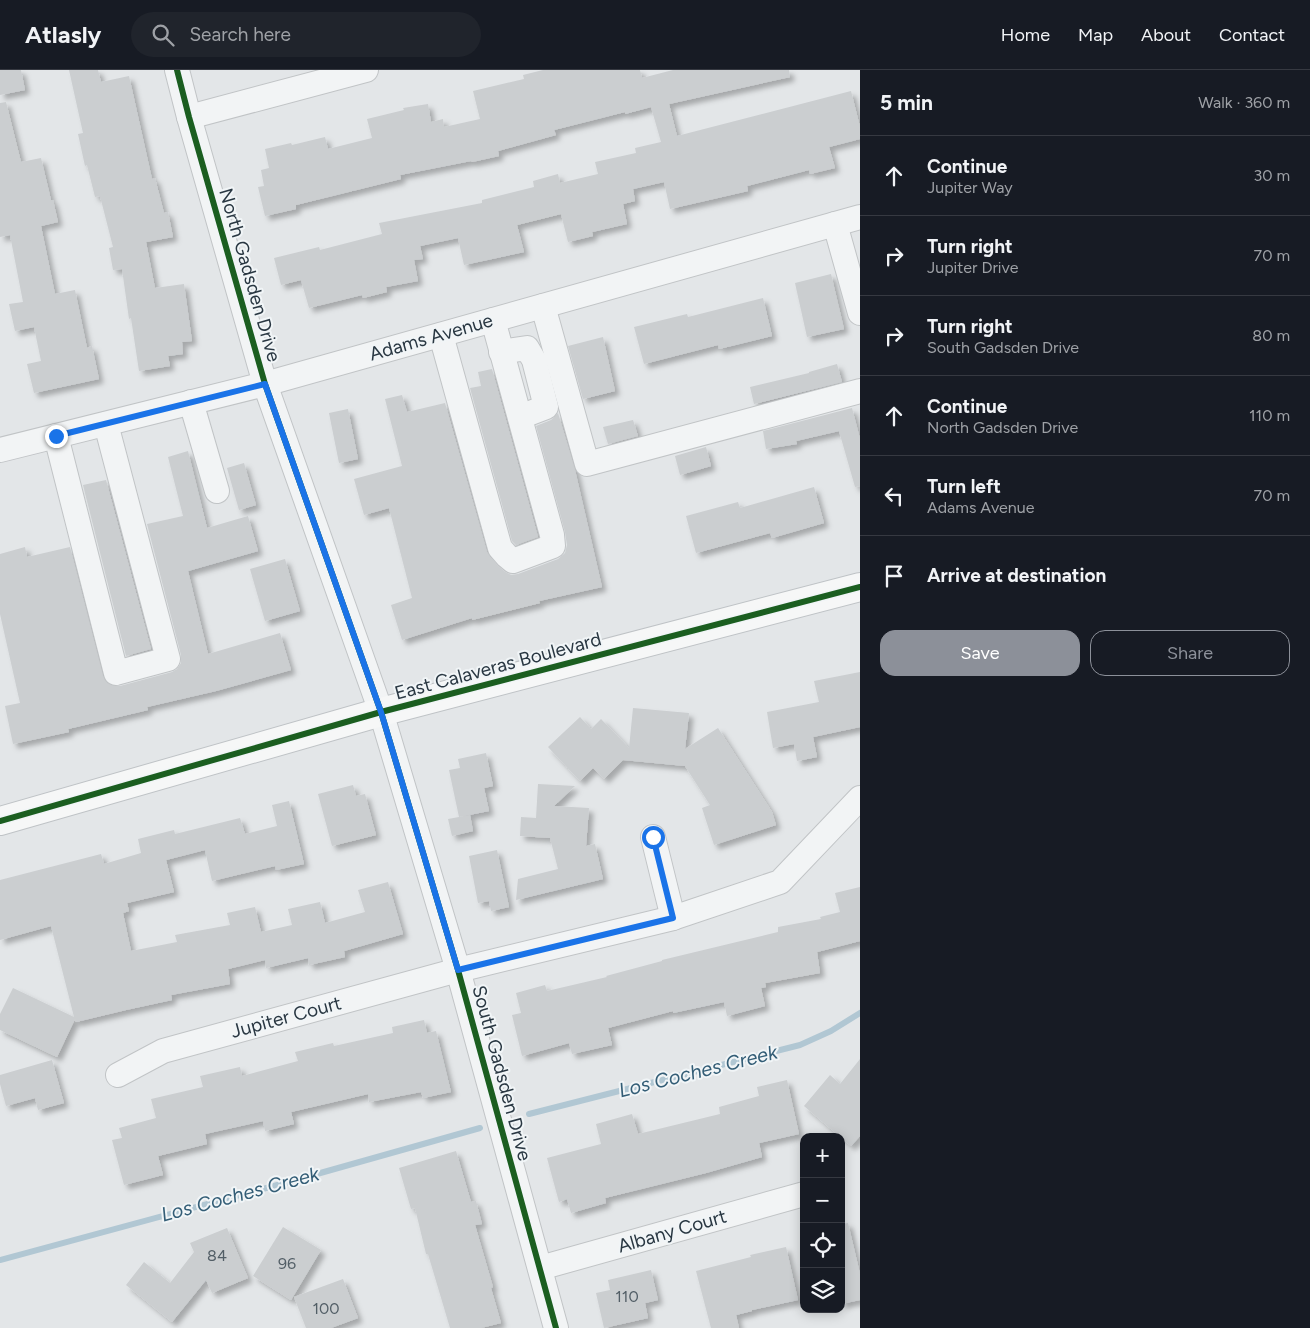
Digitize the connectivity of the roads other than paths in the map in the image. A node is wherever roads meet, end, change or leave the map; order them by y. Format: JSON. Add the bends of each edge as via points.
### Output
{"nodes":[{"id":1,"x":178,"y":70,"type":"edge"},
{"id":2,"x":366,"y":70,"type":"edge"},
{"id":3,"x":189,"y":117,"type":"junction"},
{"id":4,"x":860,"y":217,"type":"edge"},
{"id":5,"x":835,"y":224,"type":"junction"},
{"id":6,"x":543,"y":306,"type":"junction"},
{"id":7,"x":860,"y":313,"type":"edge"},
{"id":8,"x":493,"y":320,"type":"junction"},
{"id":9,"x":441,"y":335,"type":"junction"},
{"id":10,"x":265,"y":384,"type":"junction"},
{"id":11,"x":860,"y":391,"type":"edge"},
{"id":12,"x":191,"y":402,"type":"junction"},
{"id":13,"x":106,"y":424,"type":"junction"},
{"id":14,"x":56,"y":436,"type":"junction"},
{"id":15,"x":0,"y":450,"type":"edge"},
{"id":16,"x":217,"y":491,"type":"dead end"},
{"id":17,"x":860,"y":587,"type":"edge"},
{"id":18,"x":381,"y":712,"type":"junction"},
{"id":19,"x":860,"y":798,"type":"edge"},
{"id":20,"x":0,"y":821,"type":"edge"},
{"id":21,"x":653,"y":837,"type":"dead end"},
{"id":22,"x":673,"y":918,"type":"junction"},
{"id":23,"x":458,"y":970,"type":"junction"},
{"id":24,"x":118,"y":1075,"type":"dead end"},
{"id":25,"x":800,"y":1195,"type":"edge"},
{"id":26,"x":540,"y":1268,"type":"junction"},
{"id":27,"x":556,"y":1328,"type":"edge"}],
"edges":[{"from":1,"to":3,"type":"street","name":"North Gadsden Drive"},
{"from":2,"to":3,"type":"street"},
{"from":3,"to":10,"type":"street","name":"North Gadsden Drive"},
{"from":4,"to":5,"type":"street","name":"Adams Avenue"},
{"from":5,"to":6,"type":"street","name":"Adams Avenue"},
{"from":5,"to":7,"type":"street"},
{"from":6,"to":8,"type":"street","name":"Adams Avenue"},
{"from":6,"to":11,"type":"street","via":[[588,464]]},
{"from":8,"to":9,"type":"street","name":"Adams Avenue"},
{"from":8,"to":9,"type":"street","via":[[553,546],[513,561],[500,548]]},
{"from":9,"to":10,"type":"street","name":"Adams Avenue"},
{"from":10,"to":12,"type":"street","name":"Adams Avenue"},
{"from":10,"to":18,"type":"street","name":"North Gadsden Drive"},
{"from":12,"to":13,"type":"street","name":"Adams Avenue"},
{"from":12,"to":16,"type":"street"},
{"from":13,"to":14,"type":"street","name":"Adams Avenue"},
{"from":13,"to":14,"type":"street","via":[[168,659],[116,673]]},
{"from":14,"to":15,"type":"street","name":"Adams Avenue"},
{"from":17,"to":18,"type":"main road","name":"East Calaveras Boulevard"},
{"from":18,"to":20,"type":"main road","name":"East Calaveras Boulevard"},
{"from":18,"to":23,"type":"street","name":"South Gadsden Drive"},
{"from":19,"to":22,"type":"street","name":"Jupiter Court","via":[[780,882]]},
{"from":21,"to":22,"type":"street"},
{"from":22,"to":23,"type":"street","name":"Jupiter Court"},
{"from":23,"to":24,"type":"street","name":"Jupiter Court","via":[[163,1051]]},
{"from":23,"to":26,"type":"street","name":"South Gadsden Drive"},
{"from":25,"to":26,"type":"street","name":"Albany Court"},
{"from":26,"to":27,"type":"street","name":"South Gadsden Drive"}]}
